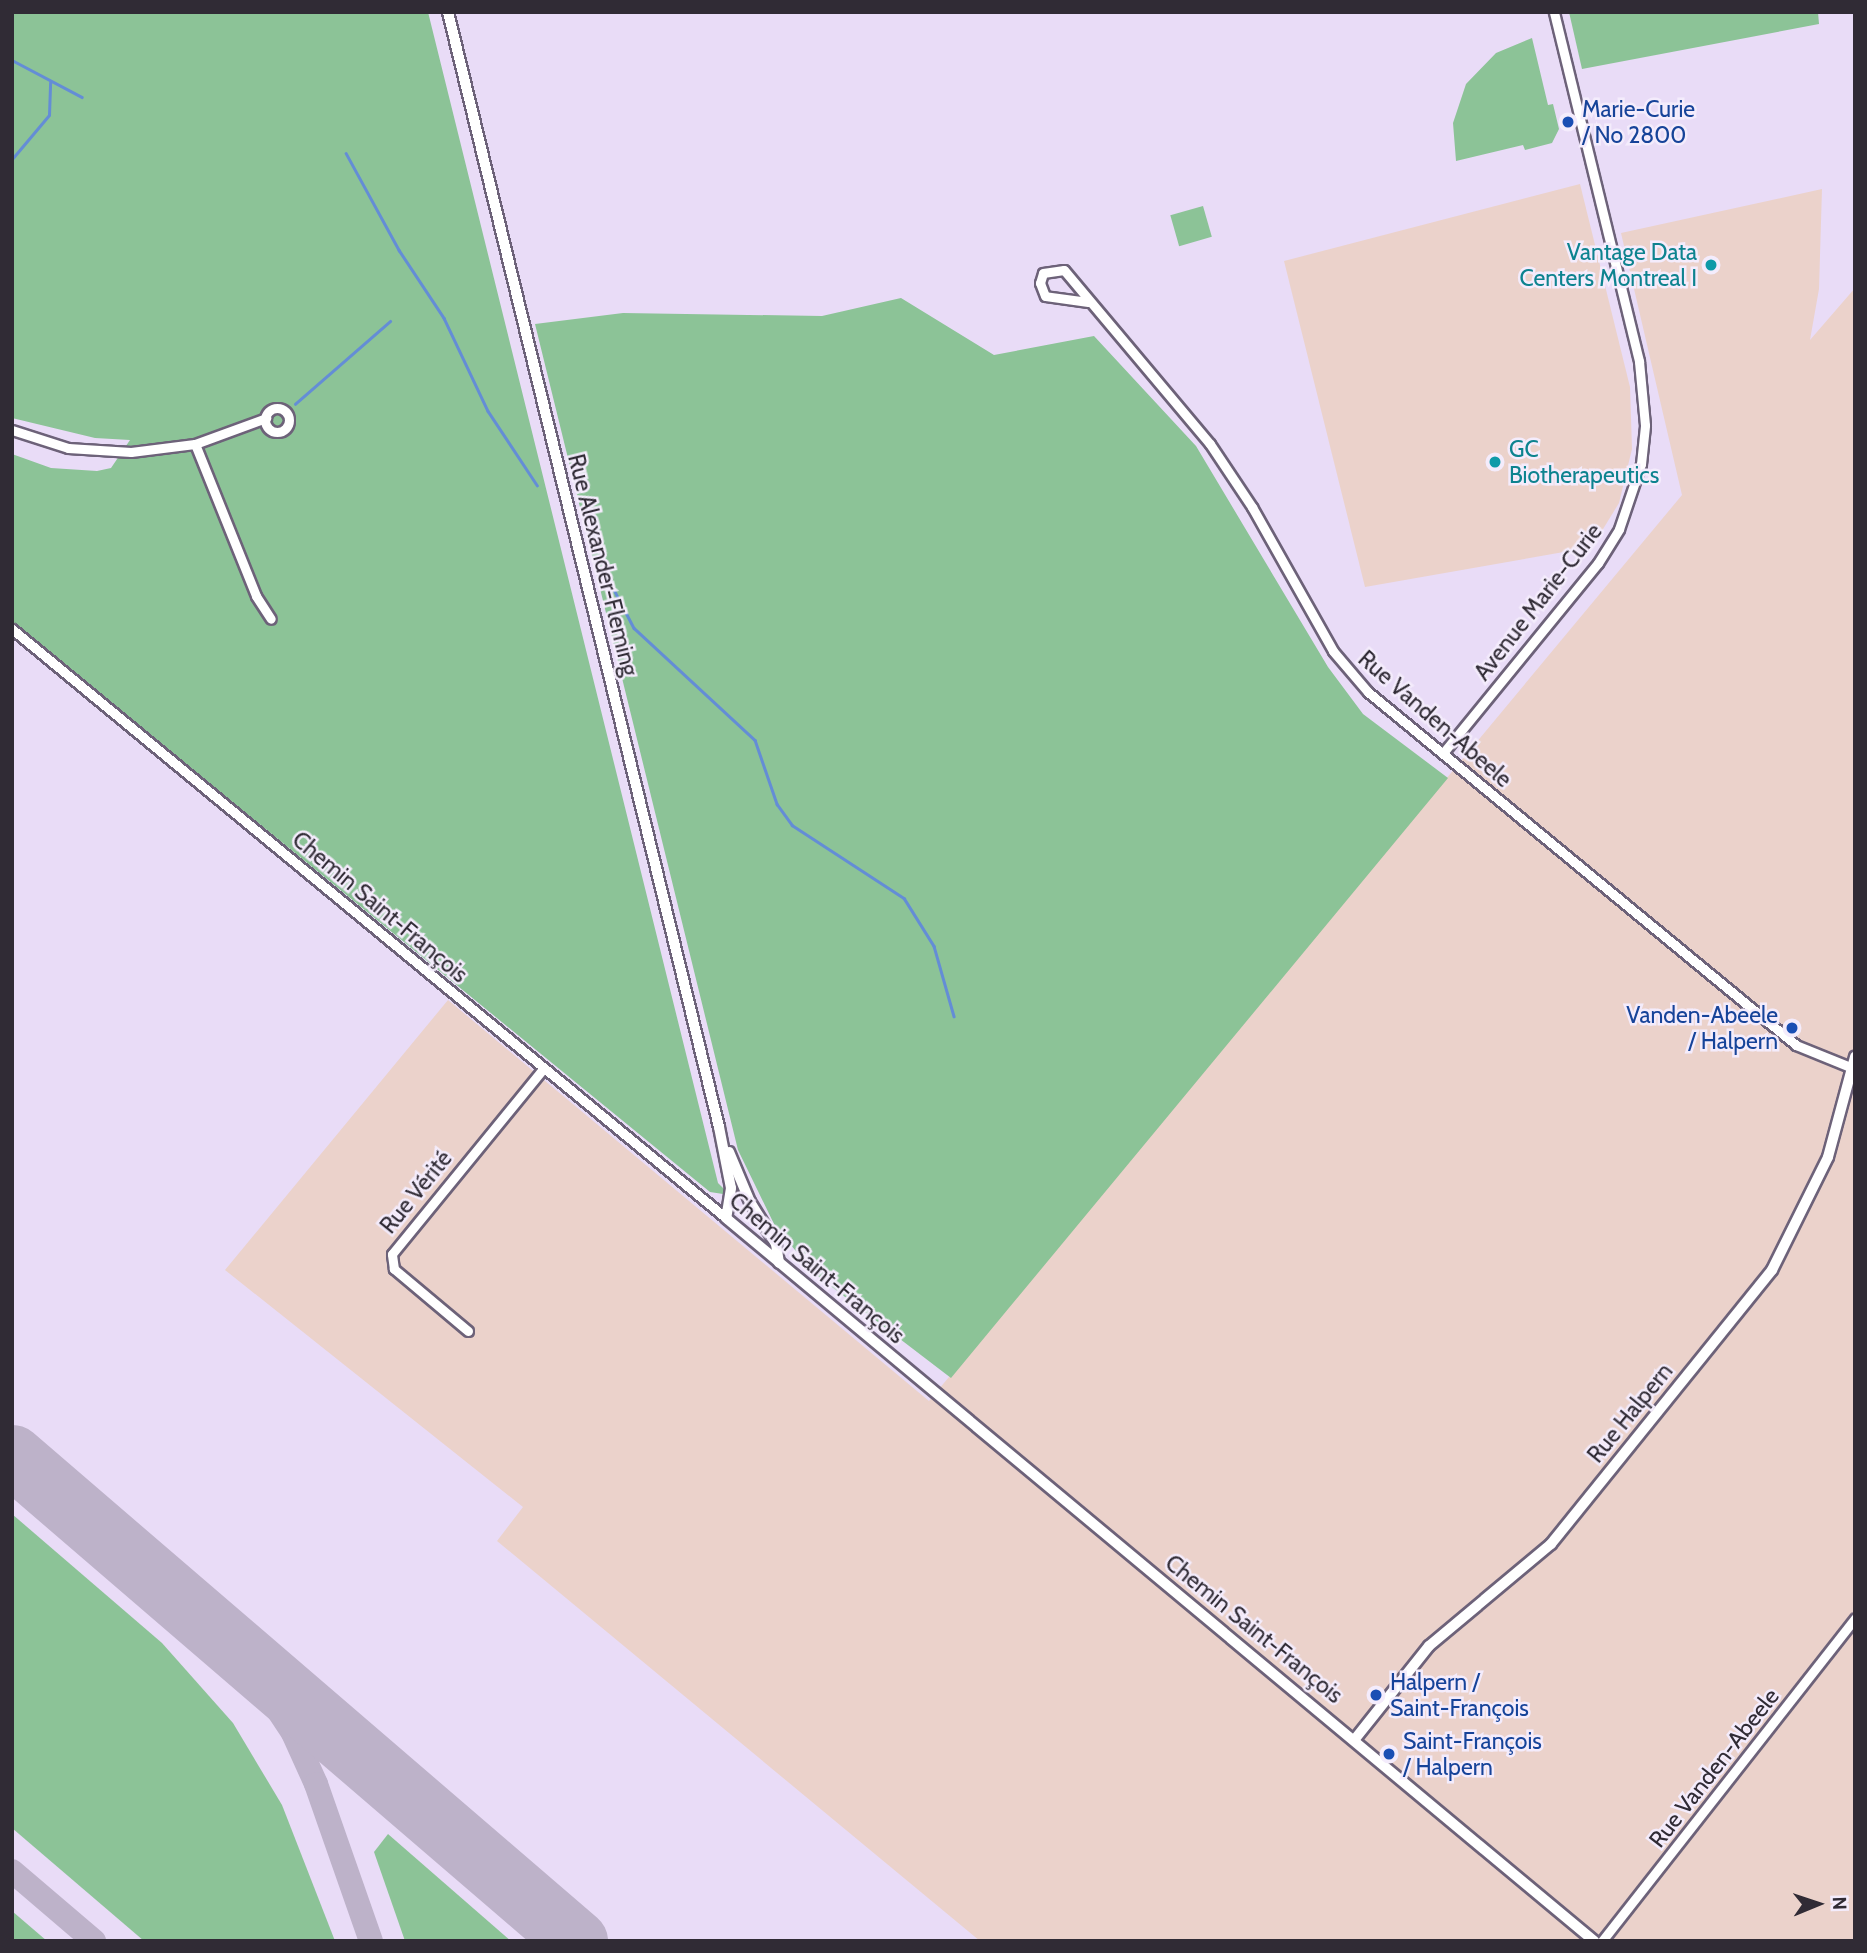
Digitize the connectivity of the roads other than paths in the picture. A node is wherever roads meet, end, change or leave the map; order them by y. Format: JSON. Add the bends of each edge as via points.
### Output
{"nodes":[{"id":1,"x":449,"y":12,"type":"edge"},
{"id":2,"x":1553,"y":12,"type":"edge"},
{"id":3,"x":1088,"y":302,"type":"junction"},
{"id":4,"x":266,"y":418,"type":"dead end"},
{"id":5,"x":12,"y":430,"type":"edge"},
{"id":6,"x":195,"y":444,"type":"junction"},
{"id":7,"x":271,"y":619,"type":"dead end"},
{"id":8,"x":12,"y":629,"type":"edge"},
{"id":9,"x":1443,"y":753,"type":"junction"},
{"id":10,"x":1854,"y":1064,"type":"edge"},
{"id":11,"x":542,"y":1069,"type":"junction"},
{"id":12,"x":719,"y":1126,"type":"junction"},
{"id":13,"x":726,"y":1218,"type":"junction"},
{"id":14,"x":779,"y":1263,"type":"junction"},
{"id":15,"x":468,"y":1331,"type":"dead end"},
{"id":16,"x":1855,"y":1618,"type":"edge"},
{"id":17,"x":1354,"y":1739,"type":"junction"},
{"id":18,"x":1594,"y":1941,"type":"edge"},
{"id":19,"x":1602,"y":1941,"type":"edge"}],
"edges":[{"from":1,"to":12,"type":"street","name":"Rue Alexander-Fleming"},
{"from":2,"to":9,"type":"street","name":"Avenue Marie-Curie","via":[[1639,361],[1645,425],[1641,464],[1619,529],[1598,563]]},
{"from":3,"to":3,"type":"street","name":"Rue Vanden-Abeele","via":[[1064,270],[1054,268],[1040,278],[1045,296]]},
{"from":3,"to":9,"type":"street","name":"Rue Vanden-Abeele","via":[[1210,444],[1345,667],[1368,692]]},
{"from":4,"to":6,"type":"street"},
{"from":5,"to":6,"type":"street","via":[[48,444],[100,452]]},
{"from":6,"to":7,"type":"street","via":[[256,596]]},
{"from":8,"to":11,"type":"street","name":"Chemin Saint-François"},
{"from":9,"to":10,"type":"street","name":"Rue Vanden-Abeele","via":[[1796,1045]]},
{"from":10,"to":17,"type":"street","name":"Rue Halpern","via":[[1828,1157],[1772,1270],[1551,1544],[1429,1646]]},
{"from":11,"to":13,"type":"street","name":"Chemin Saint-François"},
{"from":11,"to":15,"type":"street","name":"Rue Vérité","via":[[392,1254],[394,1269]]},
{"from":12,"to":13,"type":"street","name":"Rue Alexander-Fleming","via":[[731,1188]]},
{"from":12,"to":14,"type":"street","name":"Rue Alexander-Fleming","via":[[750,1202],[776,1244]]},
{"from":13,"to":14,"type":"street","name":"Chemin Saint-François"},
{"from":14,"to":17,"type":"street","name":"Chemin Saint-François"},
{"from":16,"to":19,"type":"street","name":"Rue Vanden-Abeele"},
{"from":17,"to":18,"type":"street","name":"Chemin Saint-François"}]}
